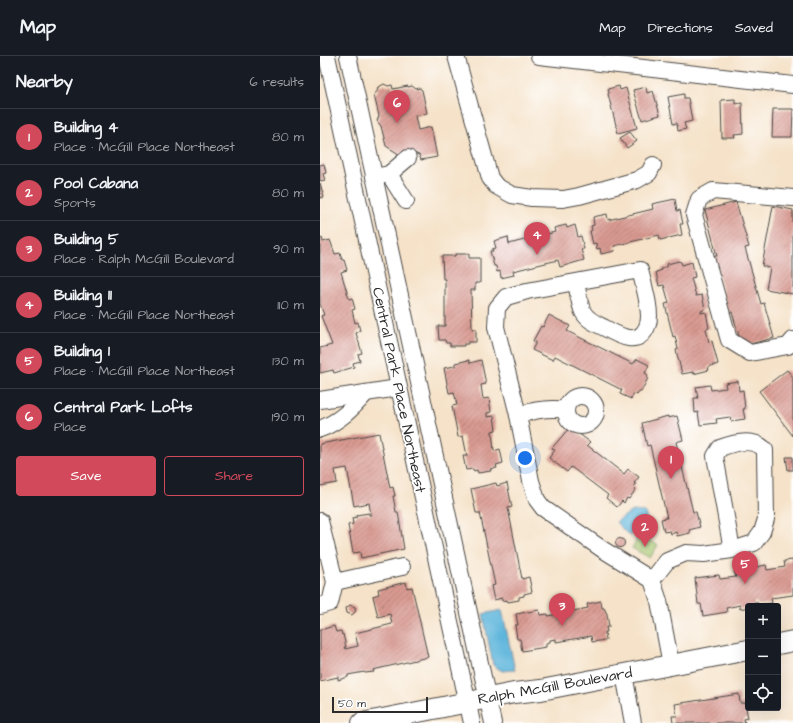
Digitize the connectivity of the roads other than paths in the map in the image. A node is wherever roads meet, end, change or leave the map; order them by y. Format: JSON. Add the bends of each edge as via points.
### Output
{"nodes":[{"id":1,"x":327,"y":56,"type":"edge"},
{"id":2,"x":348,"y":56,"type":"edge"},
{"id":3,"x":456,"y":56,"type":"edge"},
{"id":4,"x":539,"y":56,"type":"edge"},
{"id":5,"x":793,"y":85,"type":"edge"},
{"id":6,"x":408,"y":158,"type":"dead end"},
{"id":7,"x":653,"y":165,"type":"dead end"},
{"id":8,"x":382,"y":176,"type":"junction"},
{"id":9,"x":793,"y":198,"type":"edge"},
{"id":10,"x":406,"y":201,"type":"dead end"},
{"id":11,"x":576,"y":282,"type":"junction"},
{"id":12,"x":793,"y":340,"type":"edge"},
{"id":13,"x":398,"y":388,"type":"junction"},
{"id":14,"x":360,"y":394,"type":"junction"},
{"id":15,"x":320,"y":400,"type":"edge"},
{"id":16,"x":320,"y":410,"type":"edge"},
{"id":17,"x":566,"y":410,"type":"dead end"},
{"id":18,"x":518,"y":415,"type":"junction"},
{"id":19,"x":321,"y":425,"type":"edge"},
{"id":20,"x":320,"y":521,"type":"edge"},
{"id":21,"x":732,"y":550,"type":"junction"},
{"id":22,"x":402,"y":567,"type":"dead end"},
{"id":23,"x":652,"y":580,"type":"junction"},
{"id":24,"x":335,"y":582,"type":"junction"},
{"id":25,"x":320,"y":606,"type":"edge"},
{"id":26,"x":793,"y":641,"type":"edge"},
{"id":27,"x":781,"y":643,"type":"edge"},
{"id":28,"x":745,"y":651,"type":"edge"},
{"id":29,"x":671,"y":665,"type":"junction"},
{"id":30,"x":624,"y":674,"type":"junction"},
{"id":31,"x":487,"y":698,"type":"junction"},
{"id":32,"x":467,"y":702,"type":"junction"},
{"id":33,"x":362,"y":723,"type":"edge"},
{"id":34,"x":472,"y":723,"type":"edge"},
{"id":35,"x":493,"y":723,"type":"edge"},
{"id":36,"x":634,"y":723,"type":"edge"}],
"edges":[{"from":1,"to":13,"type":"street","name":"Central Park Place Northeast"},
{"from":2,"to":8,"type":"street","name":"Central Park Place Northeast"},
{"from":3,"to":7,"type":"street","via":[[490,178],[496,186],[512,195],[563,199],[579,196],[637,180],[649,173]]},
{"from":4,"to":5,"type":"street"},
{"from":6,"to":8,"type":"street"},
{"from":8,"to":10,"type":"street"},
{"from":8,"to":31,"type":"street","name":"Central Park Place Northeast"},
{"from":9,"to":12,"type":"street","via":[[713,191],[699,199],[694,215],[729,340],[750,353],[788,346]]},
{"from":11,"to":11,"type":"street","via":[[583,312],[589,320],[622,338],[639,336],[645,331],[648,307],[640,270]]},
{"from":11,"to":18,"type":"street","via":[[506,297],[497,308],[496,327]]},
{"from":13,"to":14,"type":"street"},
{"from":13,"to":32,"type":"street","name":"Central Park Place Northeast"},
{"from":14,"to":15,"type":"street"},
{"from":14,"to":16,"type":"street","via":[[339,405]]},
{"from":14,"to":19,"type":"street","via":[[354,407],[331,425]]},
{"from":17,"to":18,"type":"street","via":[[555,408]]},
{"from":18,"to":23,"type":"street","via":[[537,500],[544,508],[602,549]]},
{"from":20,"to":24,"type":"street"},
{"from":21,"to":21,"type":"street","via":[[715,456],[720,448],[752,443],[765,450],[766,519],[762,532],[754,543]]},
{"from":21,"to":23,"type":"street","via":[[704,554],[686,553],[667,561]]},
{"from":22,"to":24,"type":"street"},
{"from":23,"to":29,"type":"street","via":[[659,601]]},
{"from":24,"to":25,"type":"street","via":[[330,603]]},
{"from":26,"to":27,"type":"main road"},
{"from":28,"to":29,"type":"main road","name":"Ralph McGill Boulevard"},
{"from":29,"to":30,"type":"main road","name":"Ralph McGill Boulevard"},
{"from":30,"to":31,"type":"main road","name":"Ralph McGill Boulevard"},
{"from":30,"to":36,"type":"street"},
{"from":31,"to":32,"type":"main road","name":"Ralph McGill Boulevard"},
{"from":31,"to":35,"type":"street","name":"Central Park Place Northeast"},
{"from":32,"to":33,"type":"main road","name":"Ralph McGill Boulevard"},
{"from":32,"to":34,"type":"street","name":"Central Park Place Northeast"}]}
